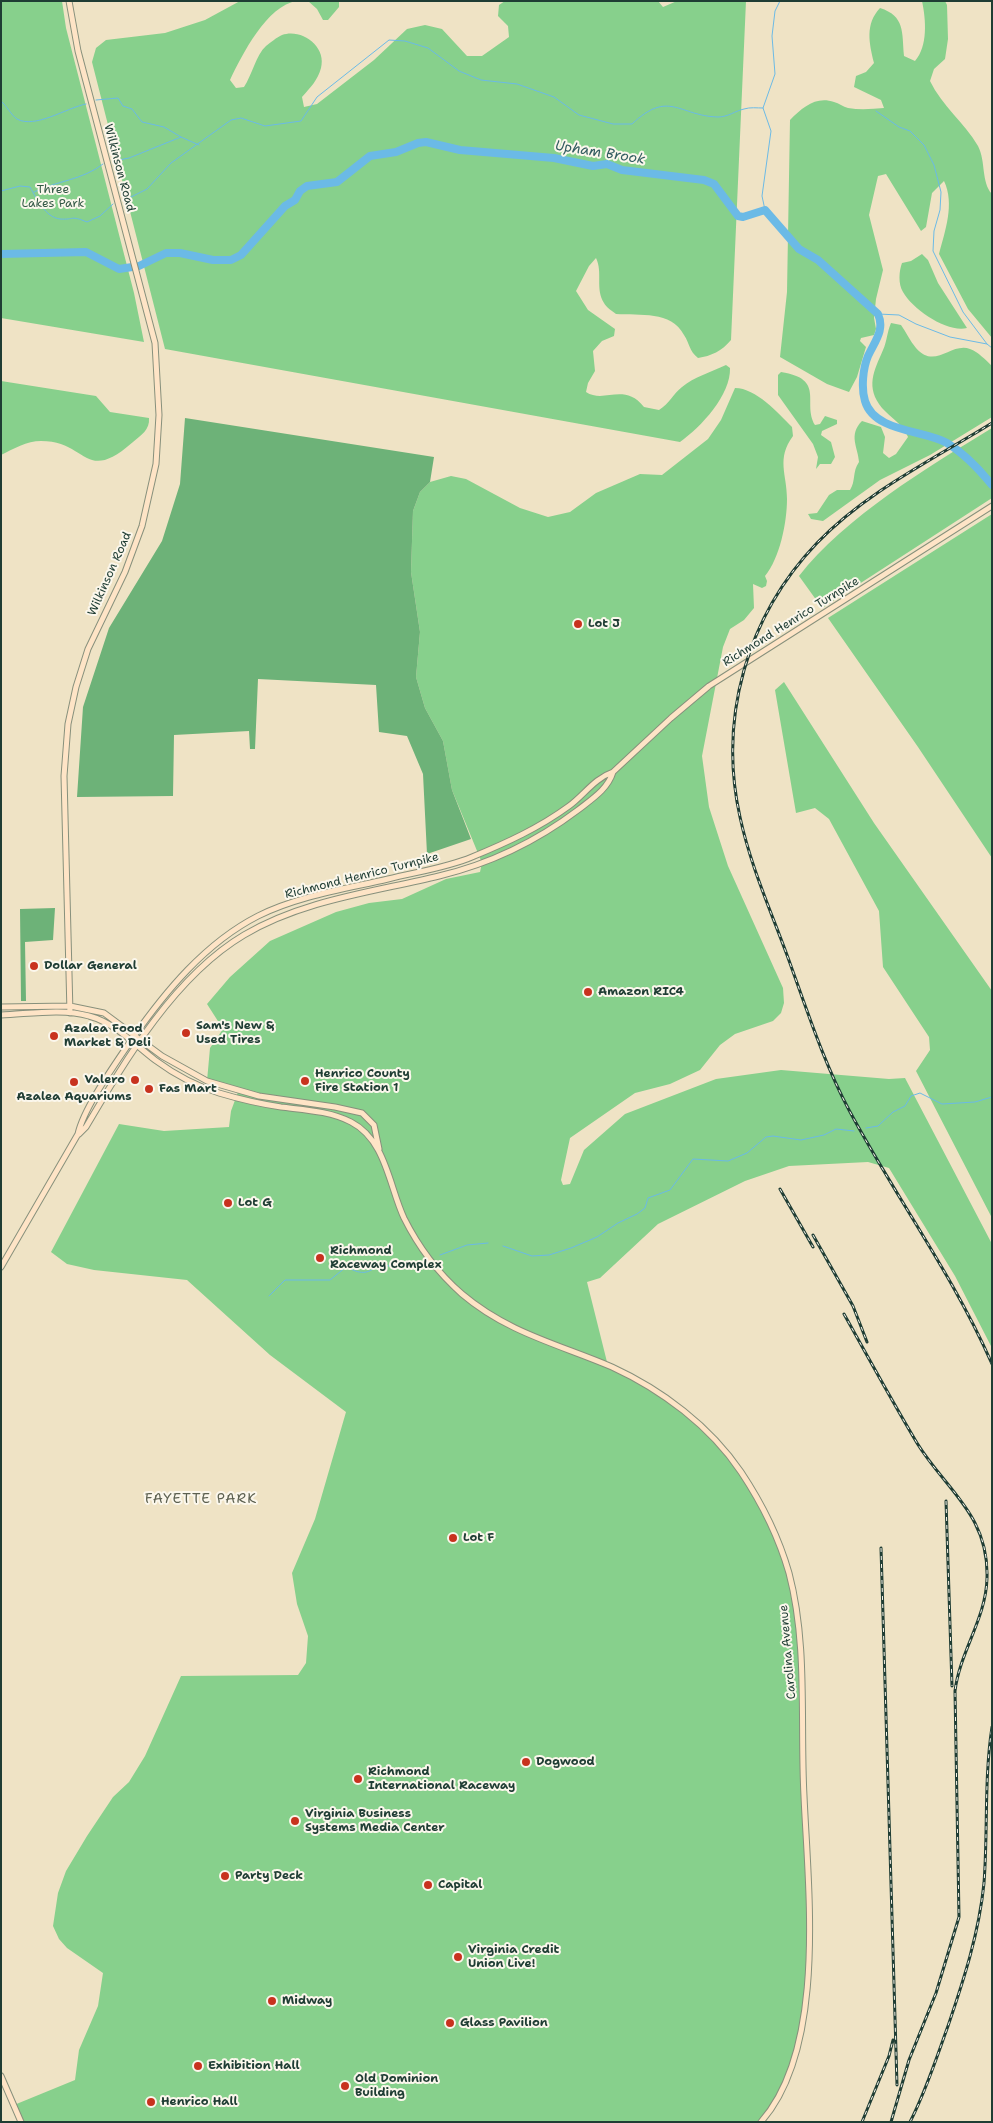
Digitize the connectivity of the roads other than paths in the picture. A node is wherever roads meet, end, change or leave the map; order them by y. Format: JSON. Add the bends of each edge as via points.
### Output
{"nodes":[{"id":1,"x":69,"y":1,"type":"edge"},
{"id":2,"x":992,"y":506,"type":"edge"},
{"id":3,"x":613,"y":772,"type":"junction"},
{"id":4,"x":70,"y":1006,"type":"junction"},
{"id":5,"x":1,"y":1007,"type":"edge"},
{"id":6,"x":70,"y":1013,"type":"junction"},
{"id":7,"x":1,"y":1015,"type":"edge"},
{"id":8,"x":135,"y":1035,"type":"junction"},
{"id":9,"x":141,"y":1040,"type":"junction"},
{"id":10,"x":131,"y":1041,"type":"junction"},
{"id":11,"x":137,"y":1046,"type":"junction"},
{"id":12,"x":78,"y":1134,"type":"junction"},
{"id":13,"x":379,"y":1149,"type":"junction"},
{"id":14,"x":1,"y":1267,"type":"edge"},
{"id":15,"x":1,"y":2076,"type":"edge"},
{"id":16,"x":21,"y":2122,"type":"edge"},
{"id":17,"x":761,"y":2122,"type":"edge"}],
"edges":[{"from":1,"to":4,"type":"main road","name":"Wilkinson Road","via":[[78,51],[156,352],[158,444],[152,488],[140,534],[88,648],[68,724],[64,776]]},
{"from":2,"to":3,"type":"main road","name":"Richmond Henrico Turnpike","via":[[716,682],[670,718]]},
{"from":3,"to":8,"type":"main road","name":"Richmond Henrico Turnpike","via":[[604,775],[570,806],[523,836],[470,858],[314,897],[257,917],[201,957],[166,993]]},
{"from":3,"to":9,"type":"main road","name":"Richmond Henrico Turnpike","via":[[610,781],[596,796],[516,848],[440,876],[297,910],[247,934],[212,959],[174,997]]},
{"from":4,"to":5,"type":"main road"},
{"from":4,"to":6,"type":"main road","name":"Wilkinson Road"},
{"from":4,"to":8,"type":"main road","via":[[106,1014]]},
{"from":6,"to":7,"type":"main road"},
{"from":6,"to":10,"type":"main road","via":[[102,1021]]},
{"from":8,"to":9,"type":"main road"},
{"from":8,"to":10,"type":"main road","name":"Richmond Henrico Turnpike"},
{"from":9,"to":11,"type":"main road","name":"Richmond Henrico Turnpike"},
{"from":9,"to":13,"type":"main road","via":[[177,1065],[224,1087],[362,1113],[374,1125]]},
{"from":10,"to":11,"type":"main road"},
{"from":10,"to":12,"type":"main road","name":"Richmond Henrico Turnpike","via":[[80,1125]]},
{"from":11,"to":12,"type":"main road","name":"Richmond Henrico Turnpike","via":[[86,1127]]},
{"from":11,"to":13,"type":"main road","via":[[169,1069],[219,1093],[330,1114],[346,1120],[364,1131]]},
{"from":12,"to":14,"type":"main road","name":"Richmond Henrico Turnpike"},
{"from":13,"to":17,"type":"main road","name":"Carolina Avenue","via":[[406,1221],[431,1262],[459,1292],[493,1317],[525,1334],[620,1371],[688,1414],[739,1470],[782,1553],[794,1600],[801,1663],[809,1980],[803,2021],[790,2069],[774,2104]]},
{"from":15,"to":16,"type":"main road"}]}
